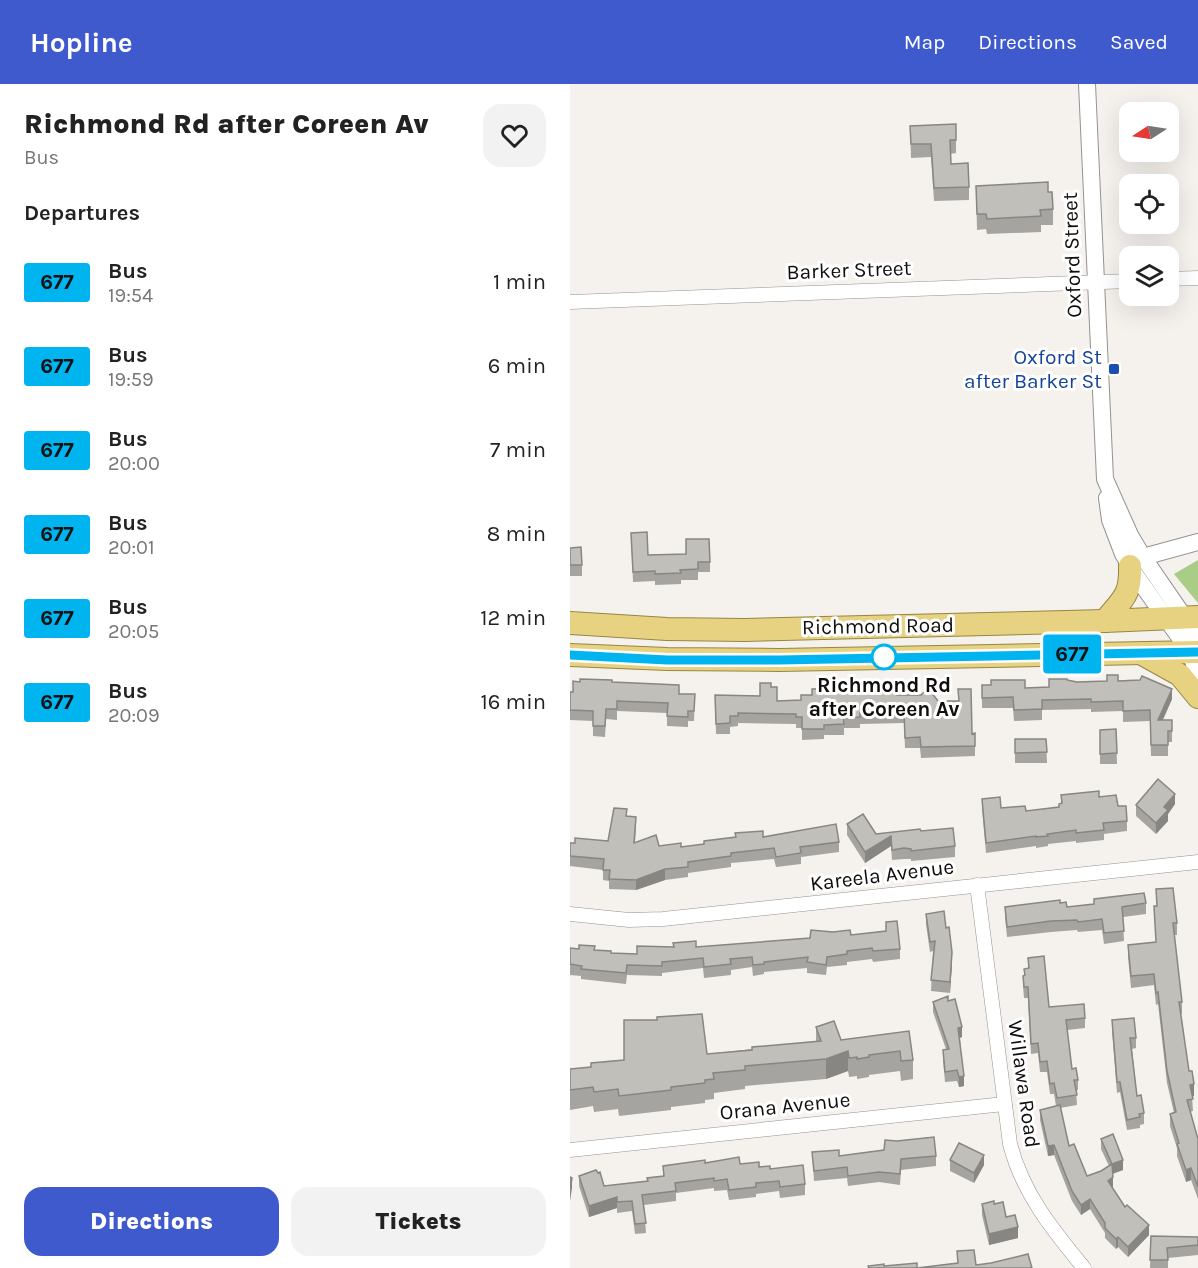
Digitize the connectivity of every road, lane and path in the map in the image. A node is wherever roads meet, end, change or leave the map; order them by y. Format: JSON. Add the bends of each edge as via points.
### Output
{"nodes":[{"id":1,"x":1087,"y":84,"type":"edge"},
{"id":2,"x":1198,"y":278,"type":"edge"},
{"id":3,"x":1179,"y":279,"type":"edge"},
{"id":4,"x":1119,"y":281,"type":"edge"},
{"id":5,"x":1095,"y":282,"type":"junction"},
{"id":6,"x":570,"y":302,"type":"edge"},
{"id":7,"x":1198,"y":542,"type":"edge"},
{"id":8,"x":1136,"y":562,"type":"junction"},
{"id":9,"x":1183,"y":617,"type":"edge"},
{"id":10,"x":1105,"y":621,"type":"junction"},
{"id":11,"x":572,"y":624,"type":"edge"},
{"id":12,"x":1195,"y":647,"type":"edge"},
{"id":13,"x":1140,"y":653,"type":"junction"},
{"id":14,"x":570,"y":655,"type":"edge"},
{"id":15,"x":1198,"y":676,"type":"edge"},
{"id":16,"x":1198,"y":697,"type":"edge"},
{"id":17,"x":1198,"y":862,"type":"edge"},
{"id":18,"x":977,"y":885,"type":"junction"},
{"id":19,"x":570,"y":914,"type":"edge"},
{"id":20,"x":1004,"y":1104,"type":"junction"},
{"id":21,"x":570,"y":1150,"type":"edge"},
{"id":22,"x":1084,"y":1268,"type":"edge"}],
"edges":[{"from":1,"to":5,"type":"street","name":"Oxford Street"},
{"from":2,"to":3,"type":"street"},
{"from":4,"to":5,"type":"street","name":"Barker Street"},
{"from":5,"to":6,"type":"street","name":"Barker Street"},
{"from":5,"to":8,"type":"street","name":"Oxford Street","via":[[1110,520],[1115,536]]},
{"from":7,"to":8,"type":"street"},
{"from":8,"to":9,"type":"street","name":"Oxford Street"},
{"from":8,"to":10,"type":"highway","via":[[1130,589]]},
{"from":9,"to":10,"type":"highway","name":"Richmond Road"},
{"from":9,"to":12,"type":"street","name":"Oxford Street"},
{"from":10,"to":11,"type":"highway","name":"Richmond Road","via":[[745,630]]},
{"from":12,"to":13,"type":"highway","name":"Richmond Road"},
{"from":12,"to":15,"type":"street","name":"Oxford Street"},
{"from":13,"to":14,"type":"highway","name":"Richmond Road","via":[[779,660]]},
{"from":13,"to":16,"type":"highway","via":[[1180,675]]},
{"from":17,"to":18,"type":"street","name":"Kareela Avenue"},
{"from":18,"to":19,"type":"street","name":"Kareela Avenue","via":[[663,919]]},
{"from":18,"to":20,"type":"street","name":"Willawa Road"},
{"from":20,"to":21,"type":"street","name":"Orana Avenue"},
{"from":20,"to":22,"type":"street","name":"Willawa Road","via":[[1014,1162],[1028,1193]]}]}
